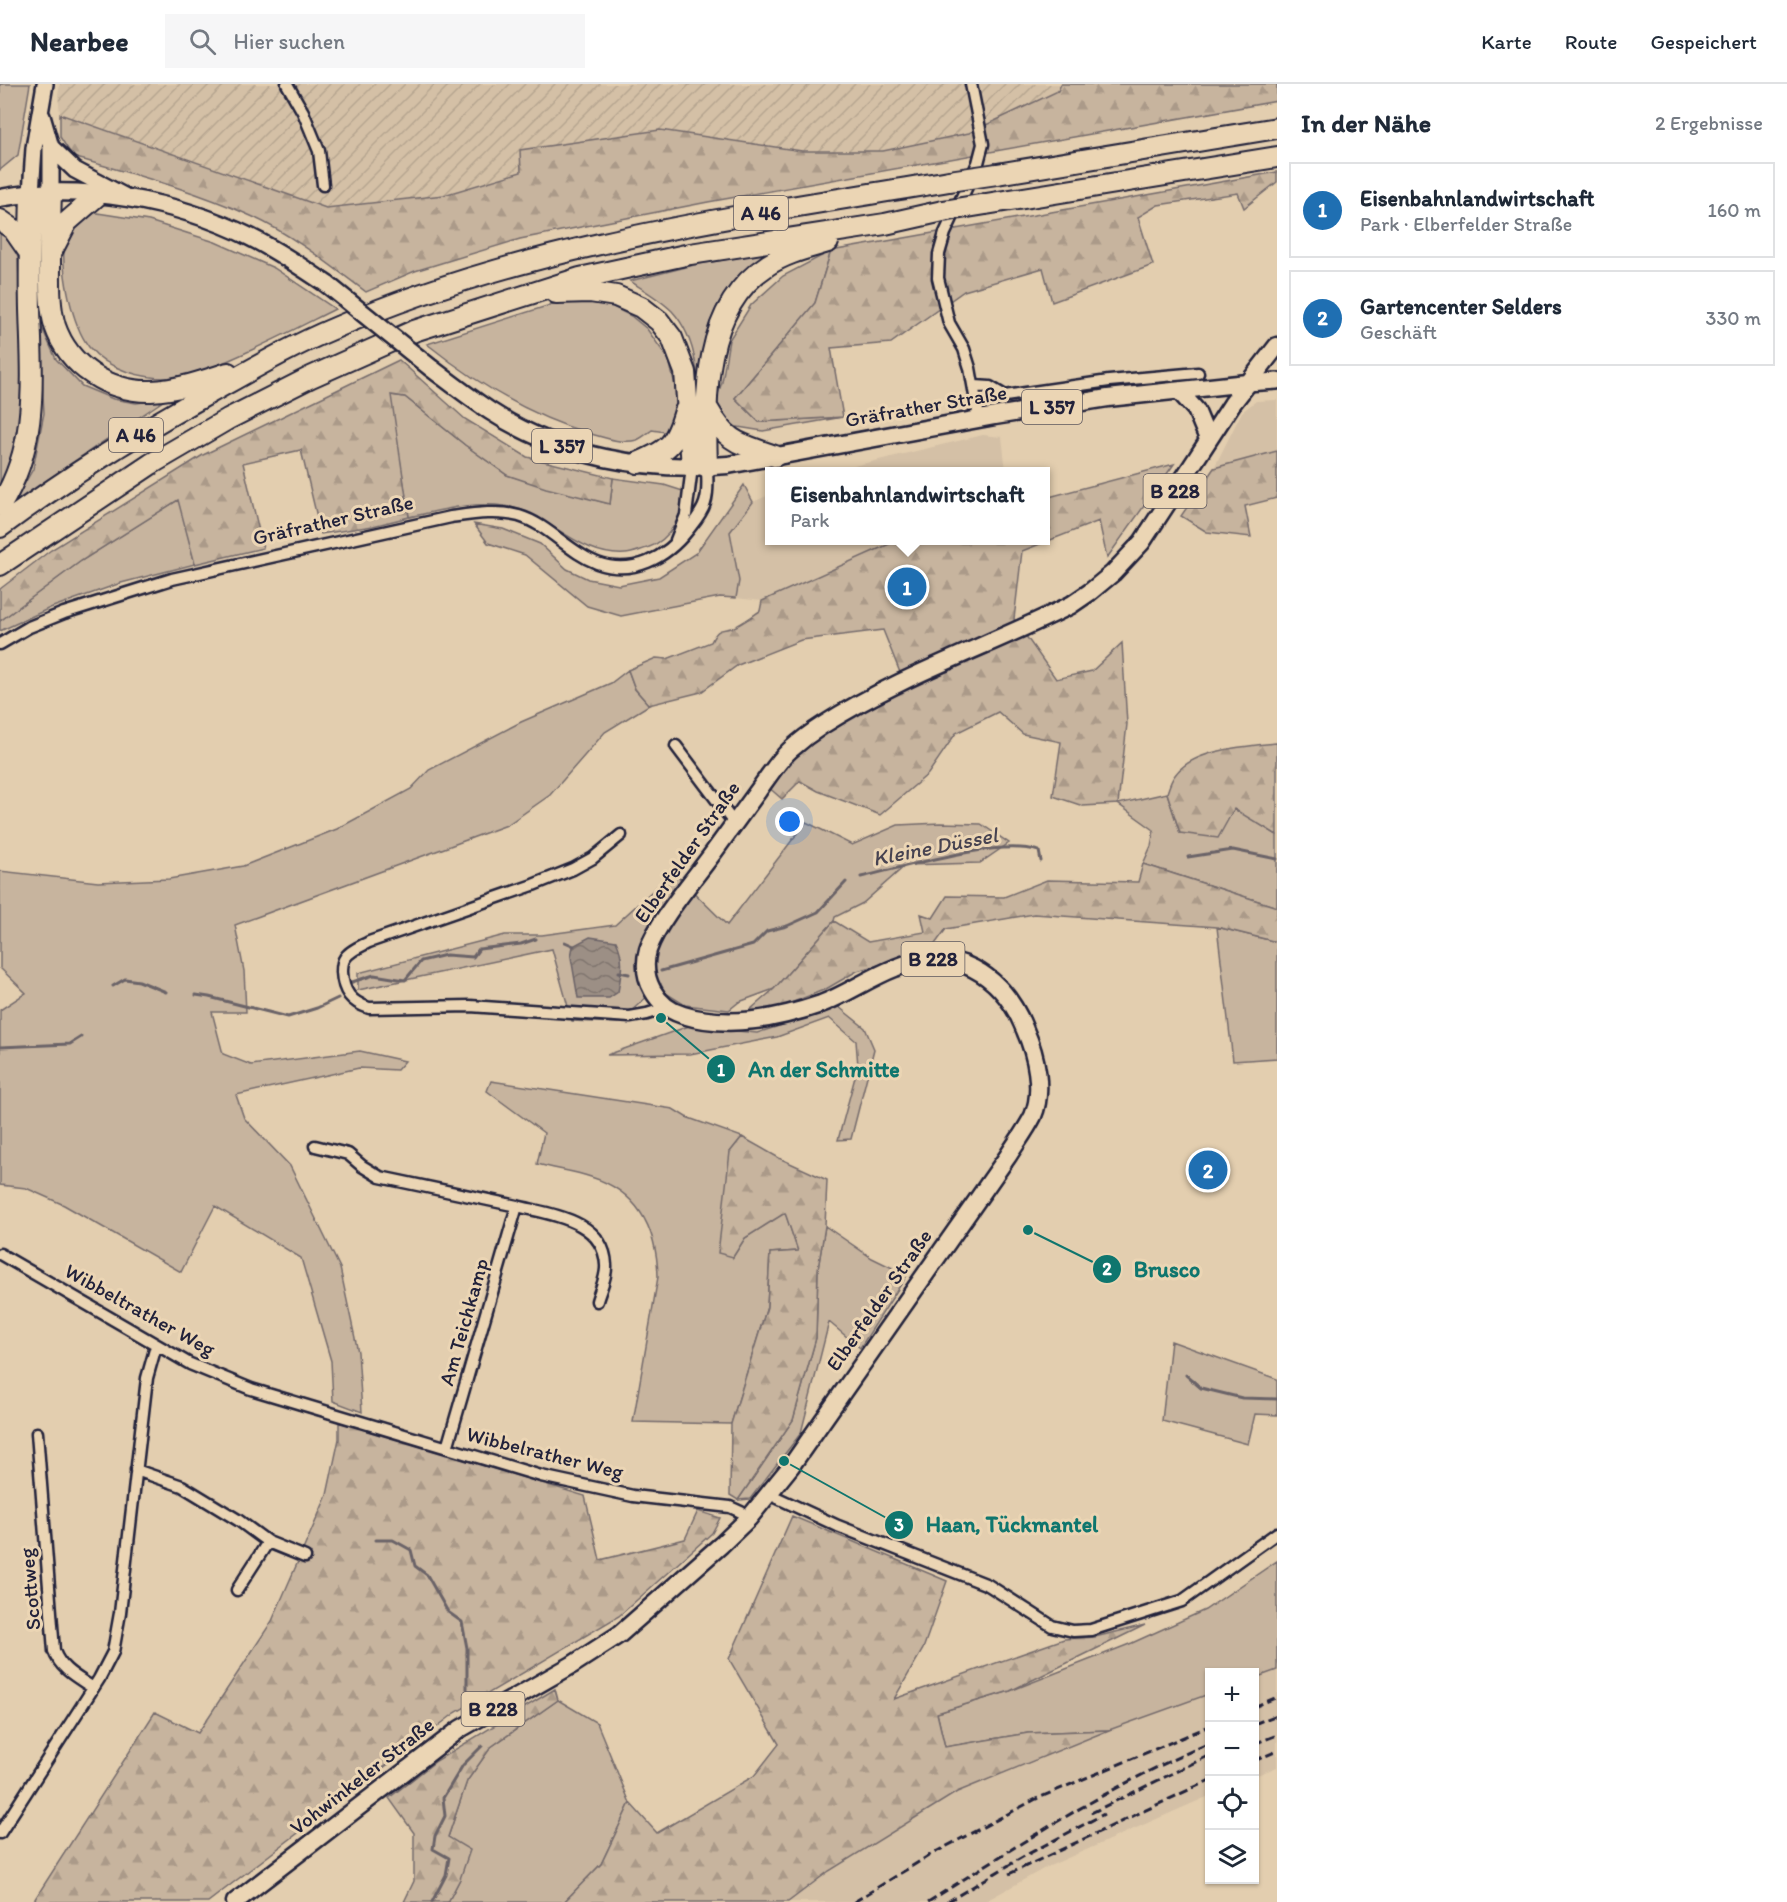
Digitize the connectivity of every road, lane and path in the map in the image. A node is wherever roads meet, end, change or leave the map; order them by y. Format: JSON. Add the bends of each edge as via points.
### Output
{"nodes":[{"id":1,"x":45,"y":84,"type":"edge"},
{"id":2,"x":287,"y":84,"type":"edge"},
{"id":3,"x":971,"y":84,"type":"edge"},
{"id":4,"x":41,"y":113,"type":"junction"},
{"id":5,"x":1277,"y":128,"type":"edge"},
{"id":6,"x":51,"y":147,"type":"junction"},
{"id":7,"x":1277,"y":157,"type":"edge"},
{"id":8,"x":323,"y":185,"type":"dead end"},
{"id":9,"x":51,"y":193,"type":"junction"},
{"id":10,"x":31,"y":194,"type":"junction"},
{"id":11,"x":98,"y":195,"type":"junction"},
{"id":12,"x":0,"y":198,"type":"edge"},
{"id":13,"x":129,"y":198,"type":"junction"},
{"id":14,"x":0,"y":220,"type":"edge"},
{"id":15,"x":885,"y":224,"type":"junction"},
{"id":16,"x":29,"y":252,"type":"junction"},
{"id":17,"x":50,"y":257,"type":"junction"},
{"id":18,"x":532,"y":293,"type":"junction"},
{"id":19,"x":1277,"y":346,"type":"edge"},
{"id":20,"x":278,"y":355,"type":"junction"},
{"id":21,"x":1198,"y":373,"type":"dead end"},
{"id":22,"x":1277,"y":381,"type":"edge"},
{"id":23,"x":1247,"y":383,"type":"junction"},
{"id":24,"x":975,"y":386,"type":"junction"},
{"id":25,"x":1179,"y":391,"type":"junction"},
{"id":26,"x":687,"y":406,"type":"junction"},
{"id":27,"x":708,"y":408,"type":"junction"},
{"id":28,"x":979,"y":418,"type":"junction"},
{"id":29,"x":1208,"y":439,"type":"junction"},
{"id":30,"x":775,"y":456,"type":"junction"},
{"id":31,"x":638,"y":463,"type":"junction"},
{"id":32,"x":700,"y":467,"type":"junction"},
{"id":33,"x":0,"y":506,"type":"edge"},
{"id":34,"x":0,"y":527,"type":"edge"},
{"id":35,"x":672,"y":549,"type":"junction"},
{"id":36,"x":0,"y":565,"type":"edge"},
{"id":37,"x":0,"y":644,"type":"edge"},
{"id":38,"x":676,"y":746,"type":"dead end"},
{"id":39,"x":734,"y":823,"type":"junction"},
{"id":40,"x":621,"y":835,"type":"dead end"},
{"id":41,"x":666,"y":1008,"type":"junction"},
{"id":42,"x":315,"y":1146,"type":"dead end"},
{"id":43,"x":518,"y":1206,"type":"junction"},
{"id":44,"x":0,"y":1254,"type":"edge"},
{"id":45,"x":597,"y":1301,"type":"dead end"},
{"id":46,"x":156,"y":1346,"type":"junction"},
{"id":47,"x":333,"y":1413,"type":"joint"},
{"id":48,"x":37,"y":1433,"type":"dead end"},
{"id":49,"x":447,"y":1448,"type":"junction"},
{"id":50,"x":136,"y":1470,"type":"junction"},
{"id":51,"x":769,"y":1494,"type":"junction"},
{"id":52,"x":748,"y":1518,"type":"junction"},
{"id":53,"x":1277,"y":1533,"type":"edge"},
{"id":54,"x":268,"y":1542,"type":"junction"},
{"id":55,"x":305,"y":1557,"type":"dead end"},
{"id":56,"x":237,"y":1590,"type":"dead end"},
{"id":57,"x":93,"y":1688,"type":"junction"},
{"id":58,"x":0,"y":1833,"type":"edge"},
{"id":59,"x":236,"y":1902,"type":"edge"}],
"edges":[{"from":1,"to":4,"type":"main road"},
{"from":2,"to":8,"type":"street","via":[[319,151]]},
{"from":3,"to":24,"type":"street","via":[[983,144],[945,233],[938,278],[949,323],[964,349]]},
{"from":4,"to":6,"type":"main road"},
{"from":4,"to":10,"type":"main road","via":[[33,148]]},
{"from":5,"to":20,"type":"highway","number":"A 46","bridge":true,"via":[[685,226],[574,250],[486,273],[398,303]]},
{"from":6,"to":9,"type":"main road"},
{"from":6,"to":13,"type":"main road","via":[[75,170]]},
{"from":7,"to":15,"type":"highway","number":"A 46","bridge":true},
{"from":9,"to":10,"type":"main road","number":"L 357"},
{"from":9,"to":11,"type":"main road","number":"L 357"},
{"from":9,"to":17,"type":"highway"},
{"from":10,"to":12,"type":"main road","number":"L 357"},
{"from":10,"to":16,"type":"highway"},
{"from":11,"to":13,"type":"main road","number":"L 357"},
{"from":11,"to":17,"type":"highway","via":[[67,222]]},
{"from":13,"to":31,"type":"main road","number":"L 357","bridge":true,"via":[[173,208],[240,233],[287,257],[491,412],[521,428],[582,453]]},
{"from":14,"to":16,"type":"highway","via":[[13,229]]},
{"from":15,"to":18,"type":"highway","number":"A 46","via":[[690,254],[580,278]]},
{"from":15,"to":27,"type":"highway","via":[[792,254],[768,265],[745,284],[730,303],[712,351]]},
{"from":16,"to":33,"type":"highway","via":[[29,430],[23,460]]},
{"from":17,"to":20,"type":"highway","via":[[50,299],[55,326],[70,356],[106,381],[128,389],[170,389]]},
{"from":18,"to":26,"type":"highway","via":[[590,292],[616,296],[641,307],[659,321],[676,346],[685,372]]},
{"from":18,"to":36,"type":"highway","number":"A 46","via":[[414,332],[300,382],[151,464]]},
{"from":19,"to":23,"type":"main road","name":"Elberfelder Straße","number":"B 228"},
{"from":20,"to":34,"type":"highway","number":"A 46","via":[[155,423]]},
{"from":21,"to":24,"type":"street","name":"Gräfrather Straße","via":[[1005,396],[990,387]]},
{"from":22,"to":23,"type":"main road","number":"L 357"},
{"from":23,"to":25,"type":"main road","name":"Gräfrather Straße","number":"L 357"},
{"from":23,"to":29,"type":"main road","name":"Elberfelder Straße","number":"B 228"},
{"from":24,"to":28,"type":"street"},
{"from":25,"to":28,"type":"main road","name":"Gräfrather Straße","number":"L 357"},
{"from":25,"to":29,"type":"main road","via":[[1196,410]]},
{"from":26,"to":31,"type":"highway","via":[[675,440]]},
{"from":26,"to":32,"type":"highway"},
{"from":27,"to":30,"type":"highway","via":[[729,438]]},
{"from":27,"to":32,"type":"highway"},
{"from":28,"to":30,"type":"main road","name":"Gräfrather Straße","number":"L 357"},
{"from":29,"to":39,"type":"main road","name":"Elberfelder Straße","number":"B 228","via":[[1142,542],[1090,592],[1048,617],[887,689],[823,726],[790,750]]},
{"from":30,"to":32,"type":"main road","name":"Gräfrather Straße","number":"L 357"},
{"from":31,"to":32,"type":"main road","number":"L 357"},
{"from":32,"to":35,"type":"street"},
{"from":32,"to":35,"type":"street","name":"Gräfrather Straße","via":[[708,491],[702,510]]},
{"from":35,"to":37,"type":"street","name":"Gräfrather Straße","via":[[644,563],[608,566],[592,561],[540,525],[516,515],[451,517],[172,579],[64,613]]},
{"from":38,"to":39,"type":"street"},
{"from":39,"to":41,"type":"main road","name":"Elberfelder Straße","number":"B 228","via":[[656,932],[648,951],[645,966],[649,982]]},
{"from":40,"to":41,"type":"street","via":[[573,869],[353,950],[345,958],[342,983],[348,996],[369,1008],[470,1006],[630,1017]]},
{"from":41,"to":51,"type":"main road","name":"Elberfelder Straße","number":"B 228","via":[[685,1016],[730,1022],[770,1018],[824,1002],[912,961],[949,959],[976,969],[1008,999],[1025,1030],[1036,1066],[1037,1097],[1028,1125]]},
{"from":42,"to":43,"type":"street","via":[[348,1154],[380,1177]]},
{"from":43,"to":45,"type":"street","via":[[582,1225],[599,1239],[606,1266]]},
{"from":43,"to":49,"type":"street","name":"Am Teichkamp"},
{"from":44,"to":46,"type":"street","name":"Wibbeltrather Weg"},
{"from":46,"to":47,"type":"street","name":"Wibbeltrather Weg","via":[[190,1365],[251,1389]]},
{"from":46,"to":50,"type":"street","via":[[147,1378]]},
{"from":47,"to":49,"type":"street","name":"Wibbelrather Weg"},
{"from":48,"to":57,"type":"street","name":"Scottweg","via":[[54,1651],[64,1669]]},
{"from":49,"to":52,"type":"street","name":"Wibbelrather Weg","via":[[541,1476],[633,1496],[730,1507]]},
{"from":50,"to":54,"type":"street","via":[[182,1486]]},
{"from":50,"to":57,"type":"street","via":[[116,1640]]},
{"from":51,"to":52,"type":"main road","name":"Elberfelder Straße","number":"B 228"},
{"from":51,"to":53,"type":"street","via":[[838,1526],[988,1585],[1052,1626],[1072,1631],[1091,1630],[1182,1601]]},
{"from":52,"to":59,"type":"main road","name":"Vohwinkeler Straße","number":"B 228","via":[[620,1634],[460,1729]]},
{"from":54,"to":55,"type":"street"},
{"from":54,"to":56,"type":"street"},
{"from":57,"to":58,"type":"street"}]}
